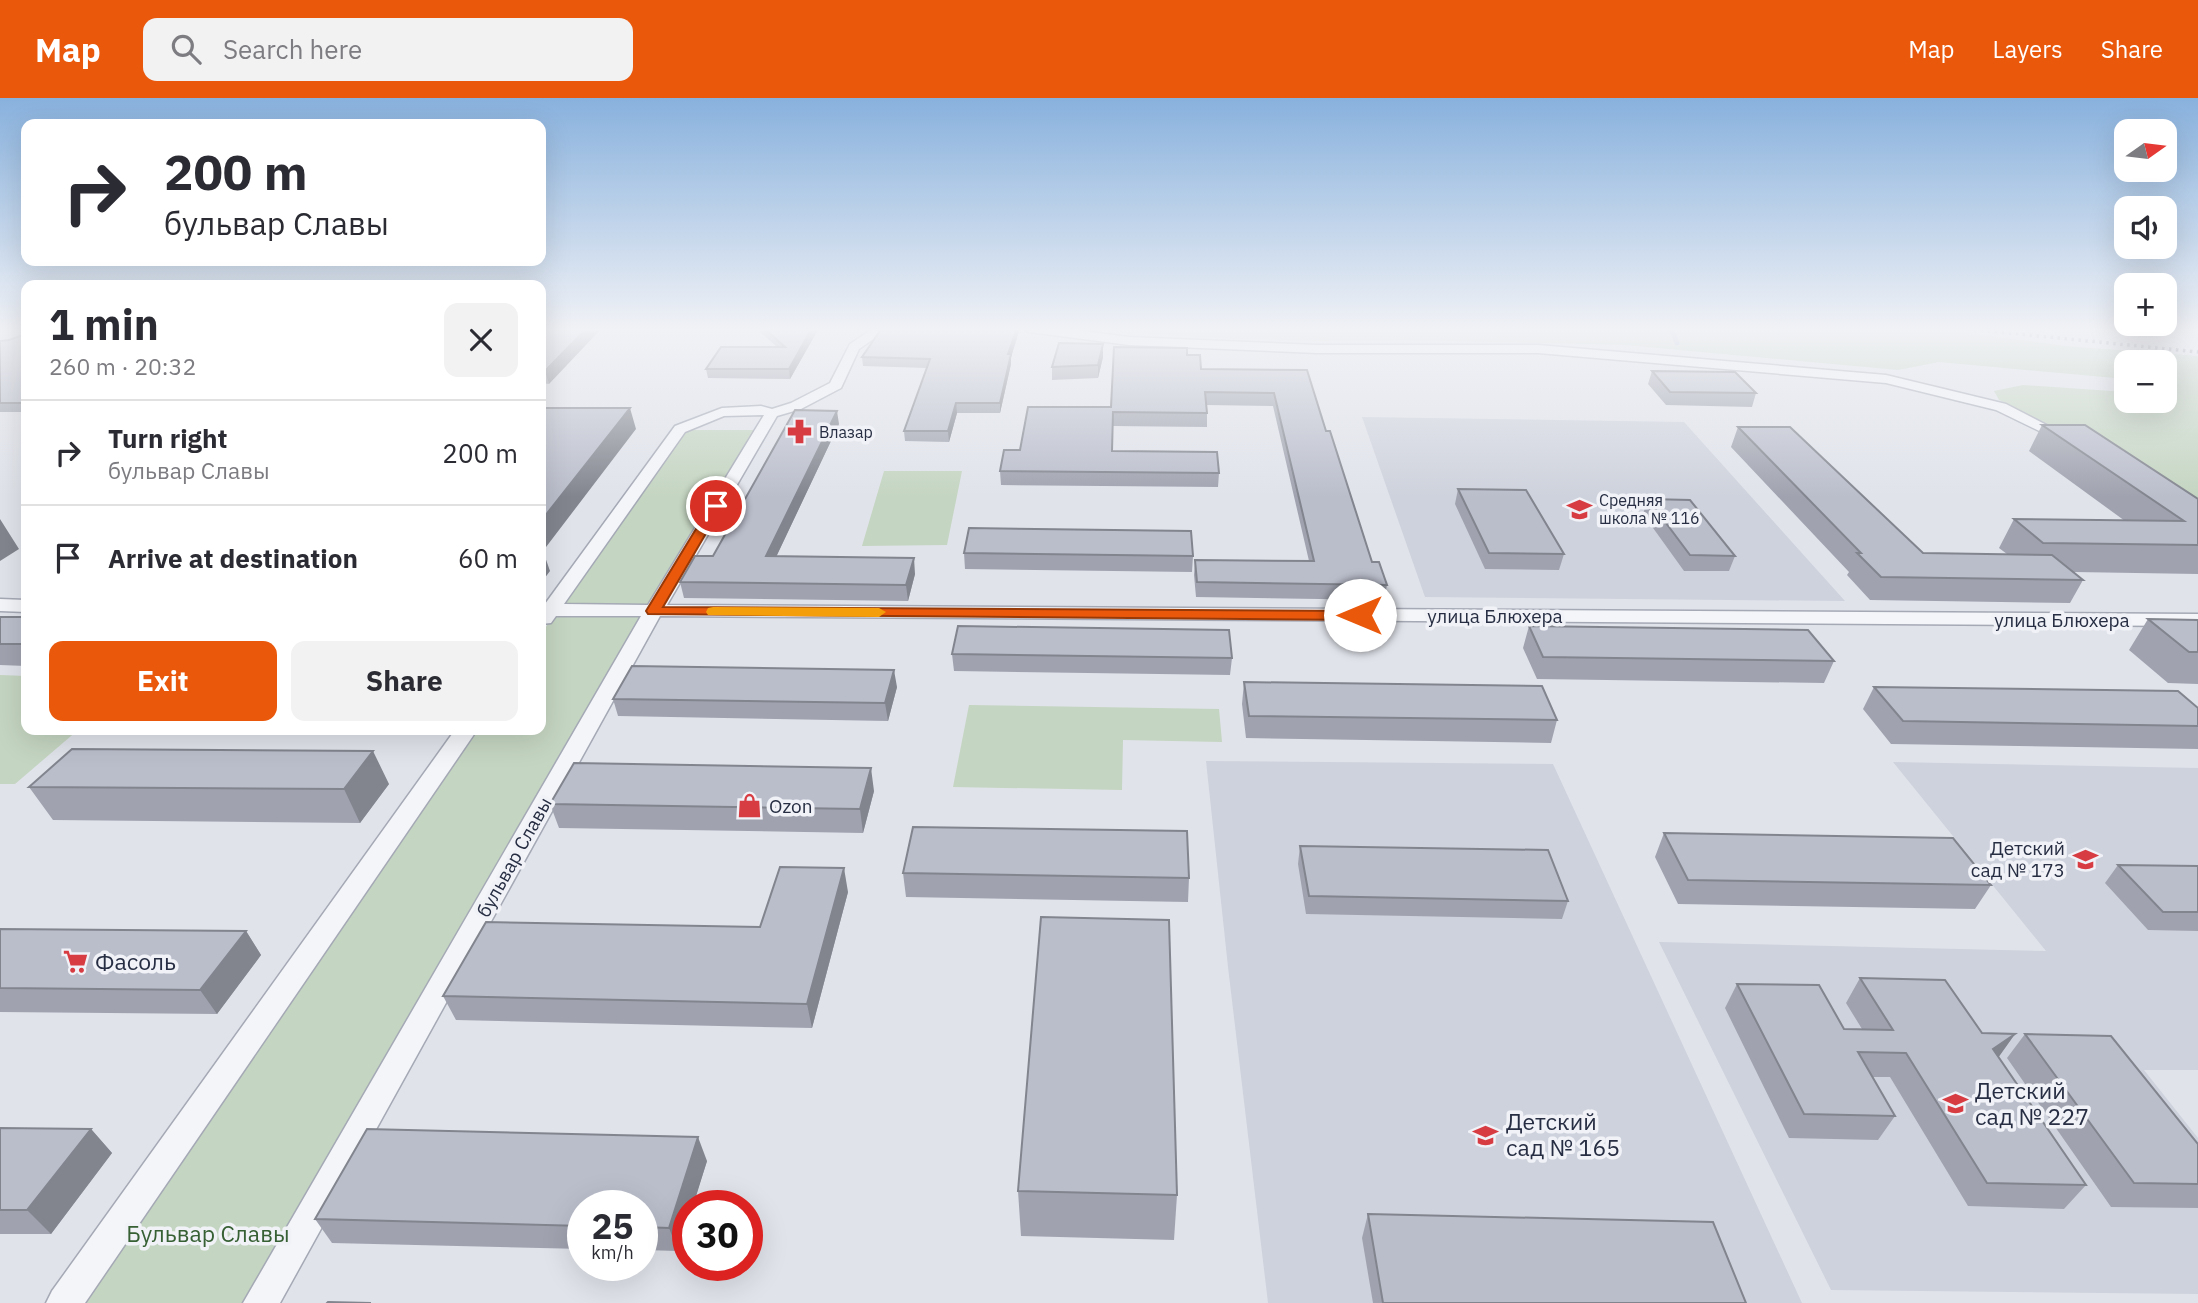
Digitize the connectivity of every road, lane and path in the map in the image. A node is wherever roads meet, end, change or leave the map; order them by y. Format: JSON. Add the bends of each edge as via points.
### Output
{"nodes":[{"id":1,"x":836,"y":384,"type":"edge"},
{"id":2,"x":1907,"y":384,"type":"edge"},
{"id":3,"x":784,"y":409,"type":"junction"},
{"id":4,"x":2076,"y":443,"type":"edge"},
{"id":5,"x":0,"y":605,"type":"edge"},
{"id":6,"x":21,"y":606,"type":"edge"},
{"id":7,"x":653,"y":611,"type":"junction"},
{"id":8,"x":546,"y":612,"type":"edge"},
{"id":9,"x":546,"y":615,"type":"edge"},
{"id":10,"x":2198,"y":620,"type":"edge"},
{"id":11,"x":463,"y":735,"type":"edge"},
{"id":12,"x":64,"y":1303,"type":"edge"},
{"id":13,"x":261,"y":1303,"type":"edge"}],
"edges":[{"from":1,"to":3,"type":"street"},
{"from":2,"to":4,"type":"street","via":[[2001,407]]},
{"from":3,"to":7,"type":"street","name":"бульвар Славы"},
{"from":3,"to":8,"type":"street","via":[[712,415],[680,429]]},
{"from":5,"to":6,"type":"street"},
{"from":7,"to":9,"type":"street","name":"улица Блюхера"},
{"from":7,"to":10,"type":"street","name":"улица Блюхера"},
{"from":7,"to":13,"type":"street","name":"бульвар Славы"},
{"from":11,"to":12,"type":"street"}]}
